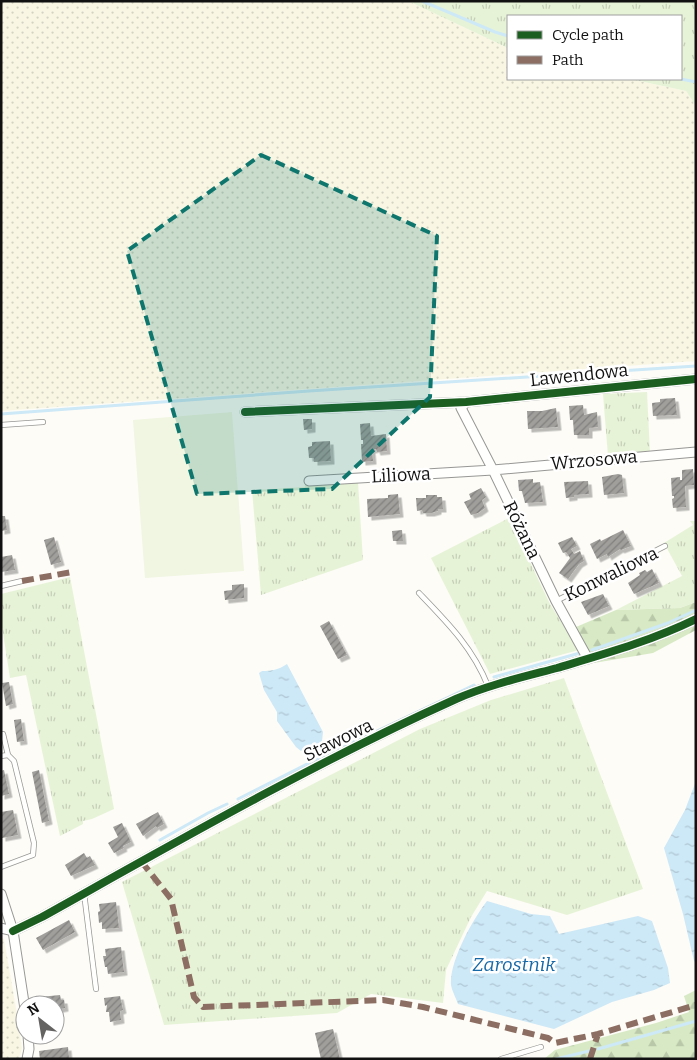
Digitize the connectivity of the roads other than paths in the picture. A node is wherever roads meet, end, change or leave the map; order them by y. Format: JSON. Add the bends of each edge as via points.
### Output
{"nodes":[{"id":1,"x":696,"y":379,"type":"edge"},
{"id":2,"x":466,"y":402,"type":"junction"},
{"id":3,"x":245,"y":412,"type":"dead end"},
{"id":4,"x":43,"y":422,"type":"dead end"},
{"id":5,"x":1,"y":425,"type":"edge"},
{"id":6,"x":696,"y":452,"type":"edge"},
{"id":7,"x":493,"y":470,"type":"junction"},
{"id":8,"x":309,"y":481,"type":"dead end"},
{"id":9,"x":665,"y":546,"type":"dead end"},
{"id":10,"x":22,"y":581,"type":"dead end"},
{"id":11,"x":1,"y":586,"type":"edge"},
{"id":12,"x":419,"y":593,"type":"dead end"},
{"id":13,"x":556,"y":601,"type":"junction"},
{"id":14,"x":696,"y":620,"type":"edge"},
{"id":15,"x":588,"y":659,"type":"junction"},
{"id":16,"x":488,"y":686,"type":"junction"},
{"id":17,"x":3,"y":734,"type":"dead end"},
{"id":18,"x":8,"y":755,"type":"junction"},
{"id":19,"x":1,"y":756,"type":"edge"},
{"id":20,"x":1,"y":867,"type":"edge"},
{"id":21,"x":84,"y":893,"type":"junction"},
{"id":22,"x":1,"y":894,"type":"edge"},
{"id":23,"x":1,"y":928,"type":"edge"},
{"id":24,"x":13,"y":931,"type":"junction"},
{"id":25,"x":96,"y":989,"type":"dead end"},
{"id":26,"x":23,"y":995,"type":"edge"},
{"id":27,"x":29,"y":1045,"type":"edge"},
{"id":28,"x":541,"y":1047,"type":"dead end"},
{"id":29,"x":27,"y":1059,"type":"edge"},
{"id":30,"x":501,"y":1059,"type":"edge"}],
"edges":[{"from":1,"to":2,"type":"street","name":"Lawendowa"},
{"from":2,"to":3,"type":"street","name":"Lawendowa"},
{"from":2,"to":7,"type":"street","name":"Różana","via":[[461,408]]},
{"from":4,"to":5,"type":"lane"},
{"from":6,"to":7,"type":"street","name":"Wrzosowa"},
{"from":7,"to":8,"type":"street","name":"Liliowa"},
{"from":7,"to":13,"type":"street","name":"Różana"},
{"from":9,"to":13,"type":"lane","name":"Konwaliowa"},
{"from":10,"to":11,"type":"lane"},
{"from":12,"to":16,"type":"lane","via":[[459,634]]},
{"from":13,"to":15,"type":"street","name":"Różana"},
{"from":14,"to":15,"type":"street","name":"Stawowa"},
{"from":15,"to":16,"type":"street","name":"Stawowa"},
{"from":16,"to":21,"type":"street","name":"Stawowa","via":[[282,784]]},
{"from":17,"to":18,"type":"lane"},
{"from":18,"to":19,"type":"lane"},
{"from":18,"to":20,"type":"lane","via":[[14,762],[34,843],[33,855]]},
{"from":21,"to":24,"type":"street","name":"Stawowa"},
{"from":21,"to":25,"type":"lane"},
{"from":22,"to":24,"type":"street"},
{"from":23,"to":24,"type":"street"},
{"from":24,"to":26,"type":"street"},
{"from":27,"to":29,"type":"street"},
{"from":28,"to":30,"type":"lane"}]}
